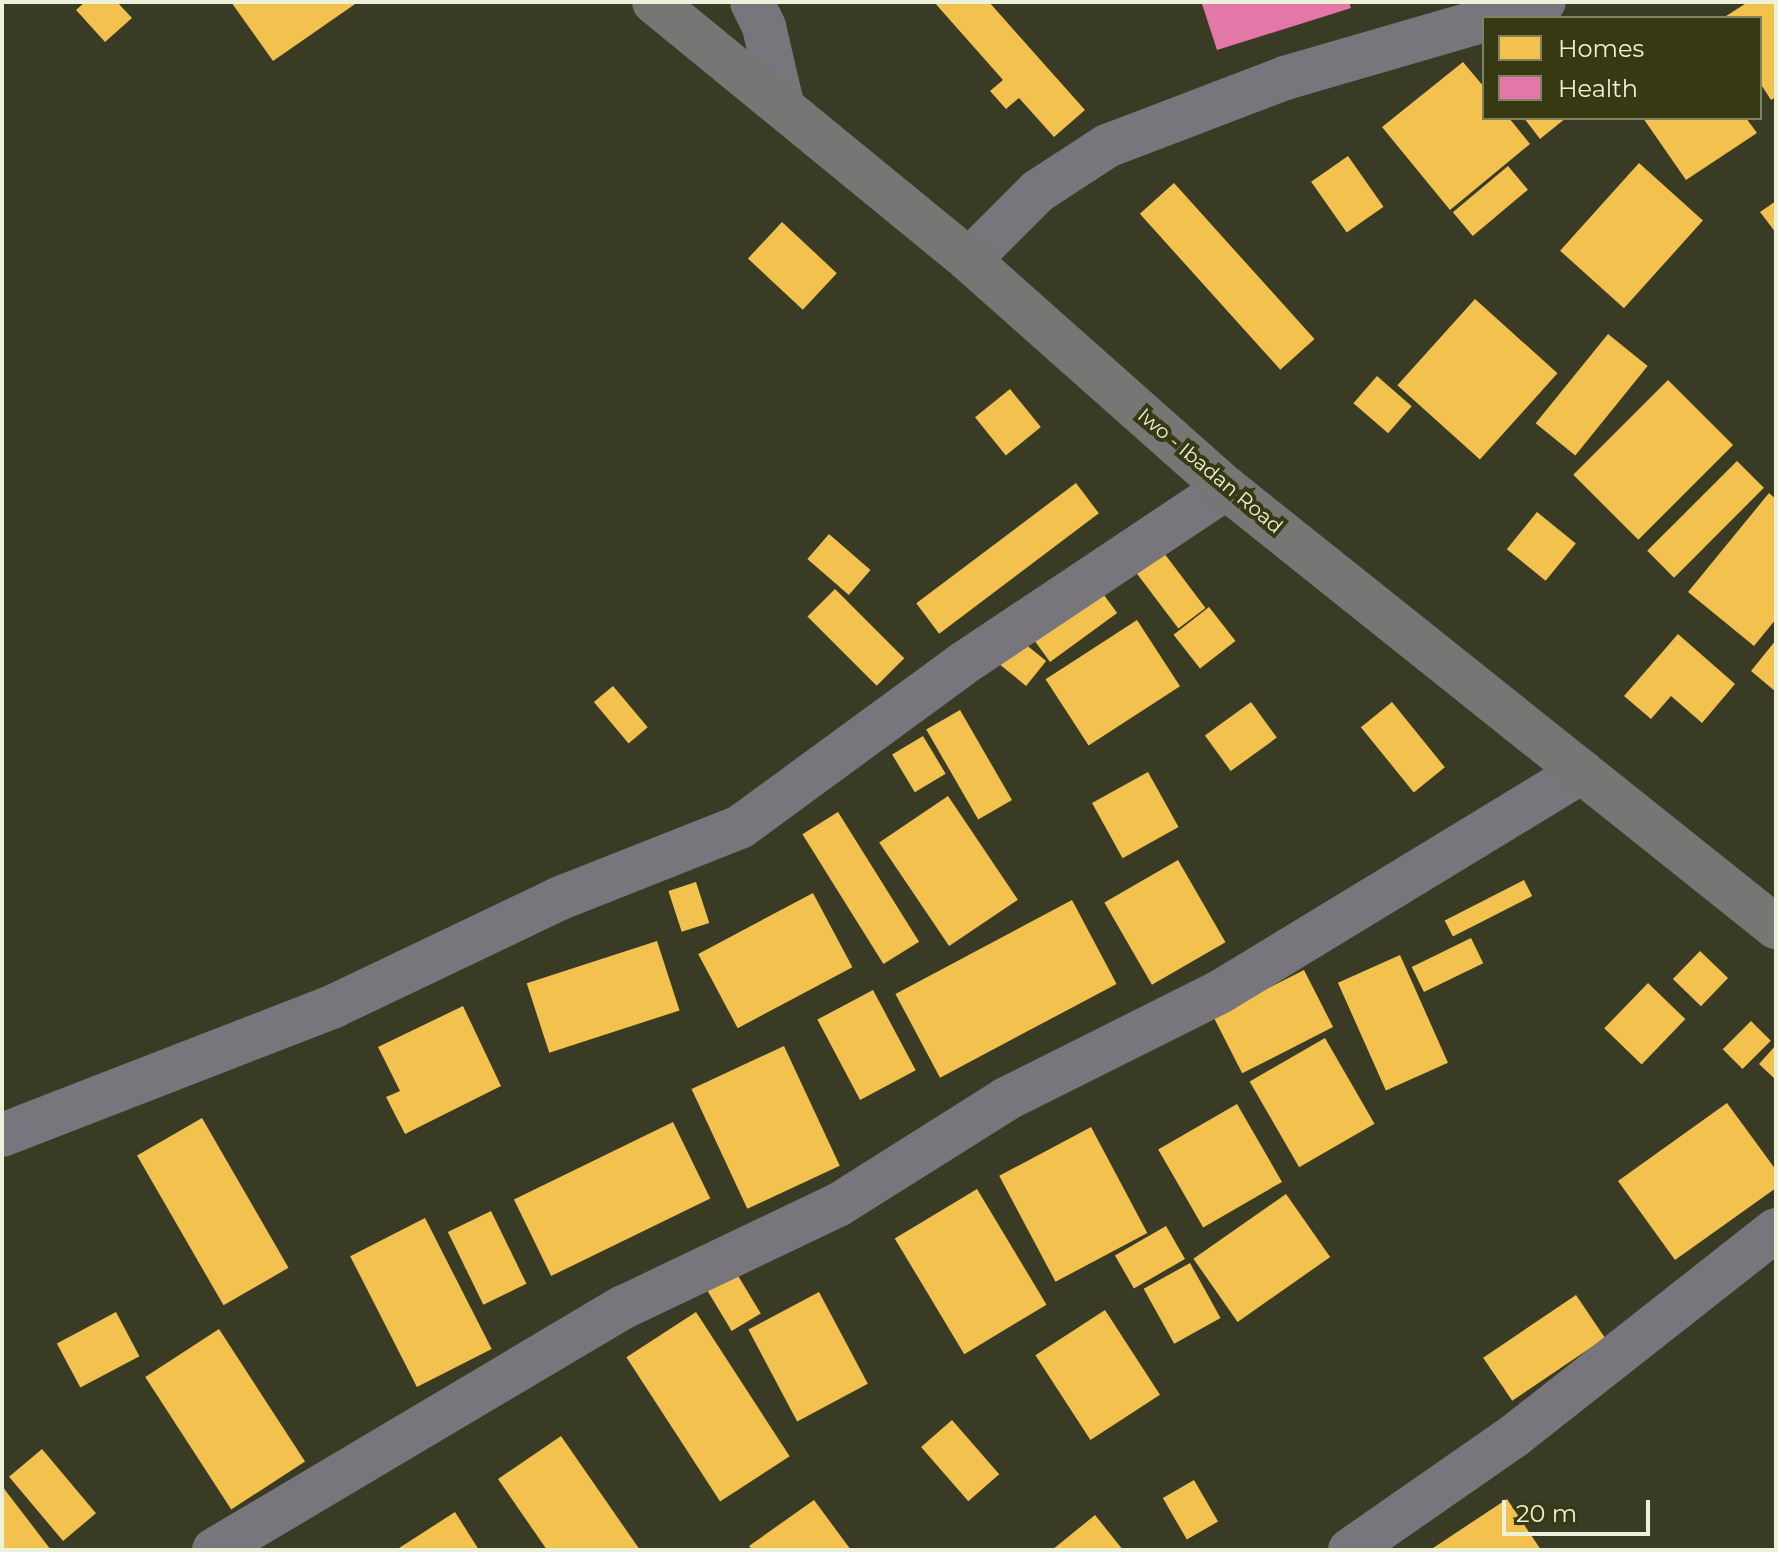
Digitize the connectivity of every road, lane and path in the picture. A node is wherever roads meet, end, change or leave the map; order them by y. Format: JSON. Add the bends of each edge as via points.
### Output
{"nodes":[{"id":1,"x":654,"y":2,"type":"edge"},
{"id":2,"x":752,"y":2,"type":"edge"},
{"id":3,"x":1544,"y":2,"type":"edge"},
{"id":4,"x":1497,"y":16,"type":"edge"},
{"id":5,"x":1482,"y":21,"type":"edge"},
{"id":6,"x":782,"y":104,"type":"junction"},
{"id":7,"x":969,"y":260,"type":"junction"},
{"id":8,"x":1226,"y":488,"type":"junction"},
{"id":9,"x":1582,"y":772,"type":"junction"},
{"id":10,"x":1776,"y":927,"type":"edge"},
{"id":11,"x":2,"y":1135,"type":"edge"},
{"id":12,"x":1776,"y":1230,"type":"edge"},
{"id":13,"x":214,"y":1550,"type":"edge"},
{"id":14,"x":1350,"y":1550,"type":"edge"}],
"edges":[{"from":1,"to":6,"type":"main road","name":"Iwo - Ibadan Road"},
{"from":2,"to":6,"type":"street","via":[[764,27]]},
{"from":3,"to":4,"type":"street"},
{"from":5,"to":7,"type":"street","via":[[1285,78],[1107,146],[1038,191]]},
{"from":6,"to":7,"type":"main road","name":"Iwo - Ibadan Road"},
{"from":7,"to":8,"type":"main road","name":"Iwo - Ibadan Road"},
{"from":8,"to":9,"type":"main road","name":"Iwo - Ibadan Road"},
{"from":8,"to":11,"type":"street","via":[[961,665],[740,827],[558,899],[334,1006]]},
{"from":9,"to":10,"type":"main road","name":"Iwo - Ibadan Road"},
{"from":9,"to":13,"type":"street","via":[[1218,993],[1006,1099],[838,1205],[624,1307]]},
{"from":12,"to":14,"type":"street","via":[[1514,1436]]}]}
